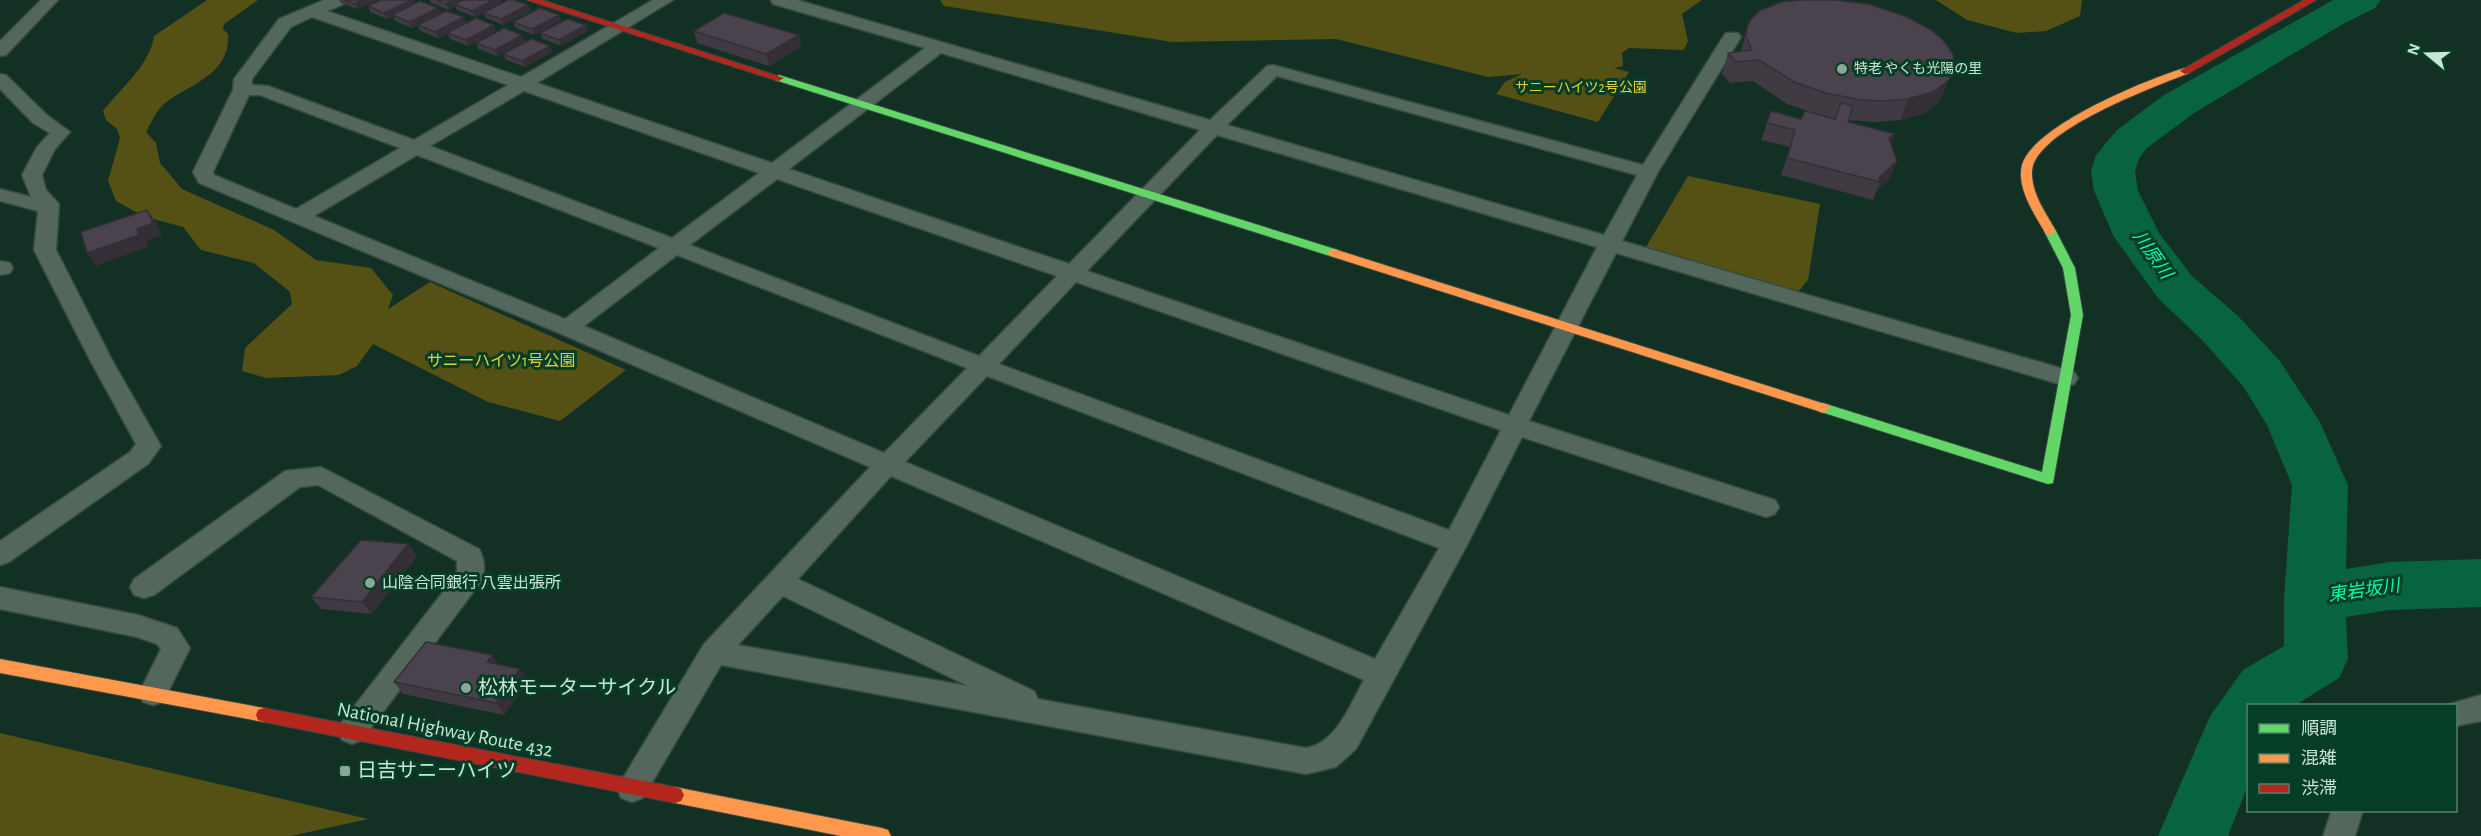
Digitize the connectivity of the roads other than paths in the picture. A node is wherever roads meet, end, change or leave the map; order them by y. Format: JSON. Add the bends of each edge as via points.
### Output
{"nodes":[{"id":1,"x":50,"y":0,"type":"edge"},
{"id":2,"x":338,"y":0,"type":"edge"},
{"id":3,"x":532,"y":0,"type":"edge"},
{"id":4,"x":665,"y":0,"type":"edge"},
{"id":5,"x":2311,"y":0,"type":"edge"},
{"id":6,"x":789,"y":1,"type":"edge"},
{"id":7,"x":313,"y":12,"type":"junction"},
{"id":8,"x":618,"y":27,"type":"junction"},
{"id":9,"x":1732,"y":37,"type":"dead end"},
{"id":10,"x":938,"y":47,"type":"junction"},
{"id":11,"x":0,"y":51,"type":"edge"},
{"id":12,"x":0,"y":79,"type":"edge"},
{"id":13,"x":525,"y":83,"type":"junction"},
{"id":14,"x":242,"y":90,"type":"junction"},
{"id":15,"x":862,"y":104,"type":"junction"},
{"id":16,"x":1213,"y":128,"type":"junction"},
{"id":17,"x":417,"y":147,"type":"junction"},
{"id":18,"x":774,"y":171,"type":"junction"},
{"id":19,"x":1648,"y":172,"type":"junction"},
{"id":20,"x":0,"y":195,"type":"edge"},
{"id":21,"x":1148,"y":195,"type":"junction"},
{"id":22,"x":49,"y":208,"type":"junction"},
{"id":23,"x":299,"y":216,"type":"junction"},
{"id":24,"x":1611,"y":244,"type":"junction"},
{"id":25,"x":675,"y":245,"type":"junction"},
{"id":26,"x":1074,"y":273,"type":"junction"},
{"id":27,"x":1566,"y":326,"type":"junction"},
{"id":28,"x":567,"y":328,"type":"junction"},
{"id":29,"x":983,"y":366,"type":"junction"},
{"id":30,"x":2066,"y":378,"type":"junction"},
{"id":31,"x":1516,"y":426,"type":"junction"},
{"id":32,"x":887,"y":465,"type":"junction"},
{"id":33,"x":1766,"y":507,"type":"dead end"},
{"id":34,"x":1455,"y":543,"type":"junction"},
{"id":35,"x":0,"y":555,"type":"edge"},
{"id":36,"x":778,"y":582,"type":"junction"},
{"id":37,"x":144,"y":587,"type":"dead end"},
{"id":38,"x":0,"y":598,"type":"edge"},
{"id":39,"x":714,"y":652,"type":"junction"},
{"id":40,"x":0,"y":666,"type":"edge"},
{"id":41,"x":1382,"y":675,"type":"junction"},
{"id":42,"x":153,"y":693,"type":"junction"},
{"id":43,"x":2481,"y":708,"type":"edge"},
{"id":44,"x":1052,"y":714,"type":"junction"},
{"id":45,"x":2457,"y":714,"type":"edge"},
{"id":46,"x":352,"y":731,"type":"junction"},
{"id":47,"x":632,"y":788,"type":"junction"},
{"id":48,"x":2348,"y":812,"type":"edge"},
{"id":49,"x":882,"y":836,"type":"edge"},
{"id":50,"x":2339,"y":836,"type":"edge"}],
"edges":[{"from":1,"to":11,"type":"street"},
{"from":2,"to":7,"type":"street"},
{"from":3,"to":8,"type":"main road"},
{"from":4,"to":8,"type":"street"},
{"from":5,"to":30,"type":"main road","via":[[2199,65],[2097,109],[2035,148],[2026,174],[2029,189],[2069,268],[2077,315]]},
{"from":6,"to":10,"type":"street"},
{"from":7,"to":13,"type":"street"},
{"from":7,"to":14,"type":"street","via":[[285,23],[243,79]]},
{"from":8,"to":13,"type":"street"},
{"from":8,"to":15,"type":"main road"},
{"from":9,"to":19,"type":"street"},
{"from":10,"to":15,"type":"street"},
{"from":10,"to":16,"type":"street"},
{"from":12,"to":22,"type":"street","via":[[40,119],[61,132],[47,147],[32,175]]},
{"from":13,"to":17,"type":"street"},
{"from":13,"to":18,"type":"street"},
{"from":14,"to":17,"type":"street","via":[[262,90]]},
{"from":14,"to":23,"type":"street","via":[[202,172],[206,179]]},
{"from":15,"to":18,"type":"street"},
{"from":15,"to":21,"type":"main road"},
{"from":16,"to":19,"type":"street","via":[[1273,70]]},
{"from":16,"to":21,"type":"street"},
{"from":16,"to":24,"type":"street"},
{"from":17,"to":23,"type":"street"},
{"from":17,"to":25,"type":"street"},
{"from":18,"to":25,"type":"street"},
{"from":18,"to":26,"type":"street"},
{"from":19,"to":24,"type":"street"},
{"from":20,"to":22,"type":"street"},
{"from":21,"to":26,"type":"street"},
{"from":21,"to":27,"type":"main road"},
{"from":22,"to":35,"type":"street","via":[[45,250],[148,446],[139,458]]},
{"from":23,"to":28,"type":"street"},
{"from":24,"to":27,"type":"street"},
{"from":24,"to":30,"type":"street"},
{"from":25,"to":28,"type":"street"},
{"from":25,"to":29,"type":"street"},
{"from":26,"to":29,"type":"street"},
{"from":26,"to":31,"type":"street"},
{"from":27,"to":30,"type":"main road","via":[[2048,479]]},
{"from":27,"to":31,"type":"street"},
{"from":28,"to":32,"type":"street"},
{"from":29,"to":32,"type":"street"},
{"from":29,"to":34,"type":"street"},
{"from":31,"to":33,"type":"street"},
{"from":31,"to":34,"type":"street"},
{"from":32,"to":36,"type":"street"},
{"from":32,"to":41,"type":"street"},
{"from":34,"to":41,"type":"street"},
{"from":36,"to":39,"type":"street"},
{"from":36,"to":44,"type":"street"},
{"from":37,"to":46,"type":"street","via":[[294,478],[321,476],[470,556],[471,576]]},
{"from":38,"to":42,"type":"street","via":[[138,626],[167,636],[176,648]]},
{"from":39,"to":44,"type":"street"},
{"from":39,"to":47,"type":"street"},
{"from":40,"to":42,"type":"main road","name":"National Highway Route 432"},
{"from":41,"to":44,"type":"street","via":[[1345,740],[1325,758],[1306,761]]},
{"from":42,"to":46,"type":"main road","name":"National Highway Route 432"},
{"from":43,"to":45,"type":"street"},
{"from":46,"to":47,"type":"main road","name":"National Highway Route 432"},
{"from":47,"to":49,"type":"main road","name":"National Highway Route 432"},
{"from":48,"to":50,"type":"street"}]}
